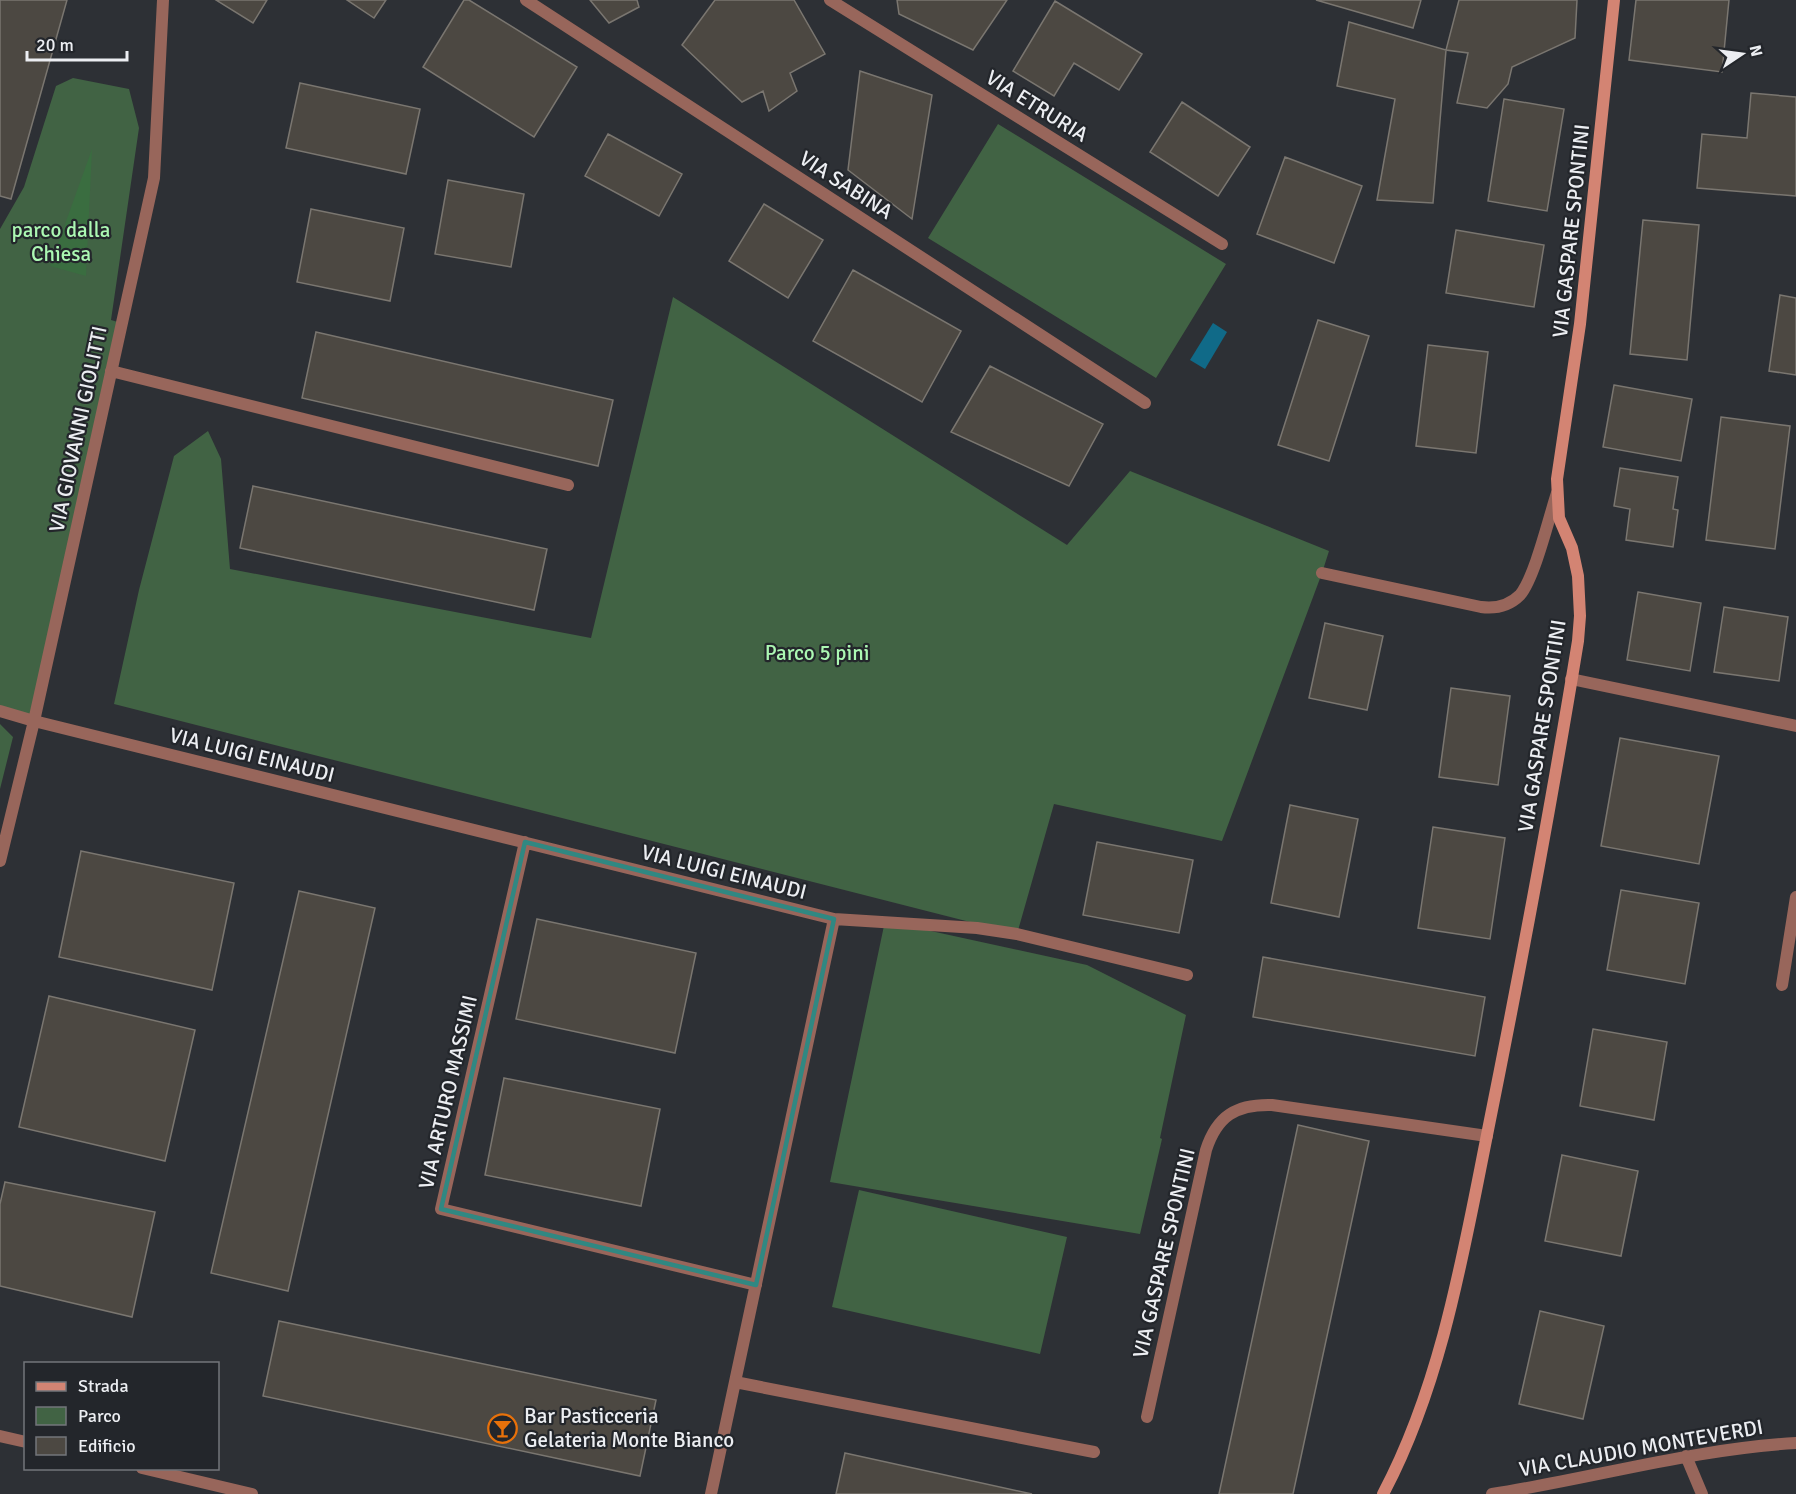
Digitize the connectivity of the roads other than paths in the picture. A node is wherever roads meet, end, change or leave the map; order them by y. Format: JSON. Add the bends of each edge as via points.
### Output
{"nodes":[{"id":1,"x":163,"y":0,"type":"edge"},
{"id":2,"x":526,"y":0,"type":"edge"},
{"id":3,"x":830,"y":0,"type":"edge"},
{"id":4,"x":1614,"y":0,"type":"edge"},
{"id":5,"x":1222,"y":244,"type":"dead end"},
{"id":6,"x":111,"y":371,"type":"junction"},
{"id":7,"x":1145,"y":403,"type":"dead end"},
{"id":8,"x":568,"y":485,"type":"dead end"},
{"id":9,"x":1557,"y":493,"type":"junction"},
{"id":10,"x":1322,"y":573,"type":"dead end"},
{"id":11,"x":1572,"y":679,"type":"junction"},
{"id":12,"x":0,"y":711,"type":"edge"},
{"id":13,"x":34,"y":721,"type":"junction"},
{"id":14,"x":1796,"y":726,"type":"edge"},
{"id":15,"x":525,"y":842,"type":"junction"},
{"id":16,"x":0,"y":861,"type":"edge"},
{"id":17,"x":1796,"y":897,"type":"edge"},
{"id":18,"x":834,"y":919,"type":"junction"},
{"id":19,"x":1187,"y":975,"type":"dead end"},
{"id":20,"x":1782,"y":985,"type":"dead end"},
{"id":21,"x":1487,"y":1136,"type":"junction"},
{"id":22,"x":756,"y":1285,"type":"junction"},
{"id":23,"x":735,"y":1382,"type":"junction"},
{"id":24,"x":1147,"y":1417,"type":"dead end"},
{"id":25,"x":0,"y":1436,"type":"edge"},
{"id":26,"x":24,"y":1442,"type":"edge"},
{"id":27,"x":1796,"y":1443,"type":"edge"},
{"id":28,"x":1094,"y":1452,"type":"dead end"},
{"id":29,"x":1686,"y":1456,"type":"junction"},
{"id":30,"x":150,"y":1470,"type":"edge"},
{"id":31,"x":252,"y":1494,"type":"edge"},
{"id":32,"x":711,"y":1494,"type":"edge"},
{"id":33,"x":1383,"y":1494,"type":"edge"},
{"id":34,"x":1492,"y":1494,"type":"edge"},
{"id":35,"x":1702,"y":1494,"type":"edge"}],
"edges":[{"from":1,"to":6,"type":"street","name":"VIA GIOVANNI GIOLITTI","via":[[154,178]]},
{"from":2,"to":7,"type":"street","name":"VIA SABINA"},
{"from":3,"to":5,"type":"street","name":"VIA ETRURIA"},
{"from":4,"to":9,"type":"main road","name":"VIA GASPARE SPONTINI","via":[[1579,334]]},
{"from":6,"to":8,"type":"street"},
{"from":6,"to":13,"type":"street","name":"VIA GIOVANNI GIOLITTI"},
{"from":9,"to":10,"type":"street","via":[[1528,579],[1520,594],[1506,605],[1481,607]]},
{"from":9,"to":11,"type":"main road","name":"VIA GASPARE SPONTINI","via":[[1559,518],[1572,548],[1578,576],[1580,616]]},
{"from":11,"to":14,"type":"street"},
{"from":11,"to":21,"type":"main road","name":"VIA GASPARE SPONTINI"},
{"from":12,"to":13,"type":"street","name":"VIA LUIGI EINAUDI"},
{"from":13,"to":15,"type":"street","name":"VIA LUIGI EINAUDI"},
{"from":13,"to":16,"type":"street","name":"VIA GIOVANNI GIOLITTI"},
{"from":15,"to":18,"type":"street","name":"VIA LUIGI EINAUDI"},
{"from":15,"to":22,"type":"street","name":"VIA ARTURO MASSIMI","via":[[441,1209]]},
{"from":17,"to":20,"type":"street"},
{"from":18,"to":19,"type":"street","name":"VIA LUIGI EINAUDI","via":[[1017,934]]},
{"from":18,"to":22,"type":"street"},
{"from":21,"to":24,"type":"street","name":"VIA GASPARE SPONTINI","via":[[1272,1105],[1251,1105],[1222,1120],[1206,1150]]},
{"from":21,"to":33,"type":"main road","name":"VIA GASPARE SPONTINI","via":[[1461,1262],[1428,1387],[1401,1459]]},
{"from":22,"to":23,"type":"street"},
{"from":23,"to":28,"type":"street"},
{"from":23,"to":32,"type":"street"},
{"from":25,"to":26,"type":"street"},
{"from":27,"to":29,"type":"street","name":"VIA CLAUDIO MONTEVERDI"},
{"from":29,"to":34,"type":"street","name":"VIA CLAUDIO MONTEVERDI"},
{"from":29,"to":35,"type":"street"},
{"from":30,"to":31,"type":"street"}]}
